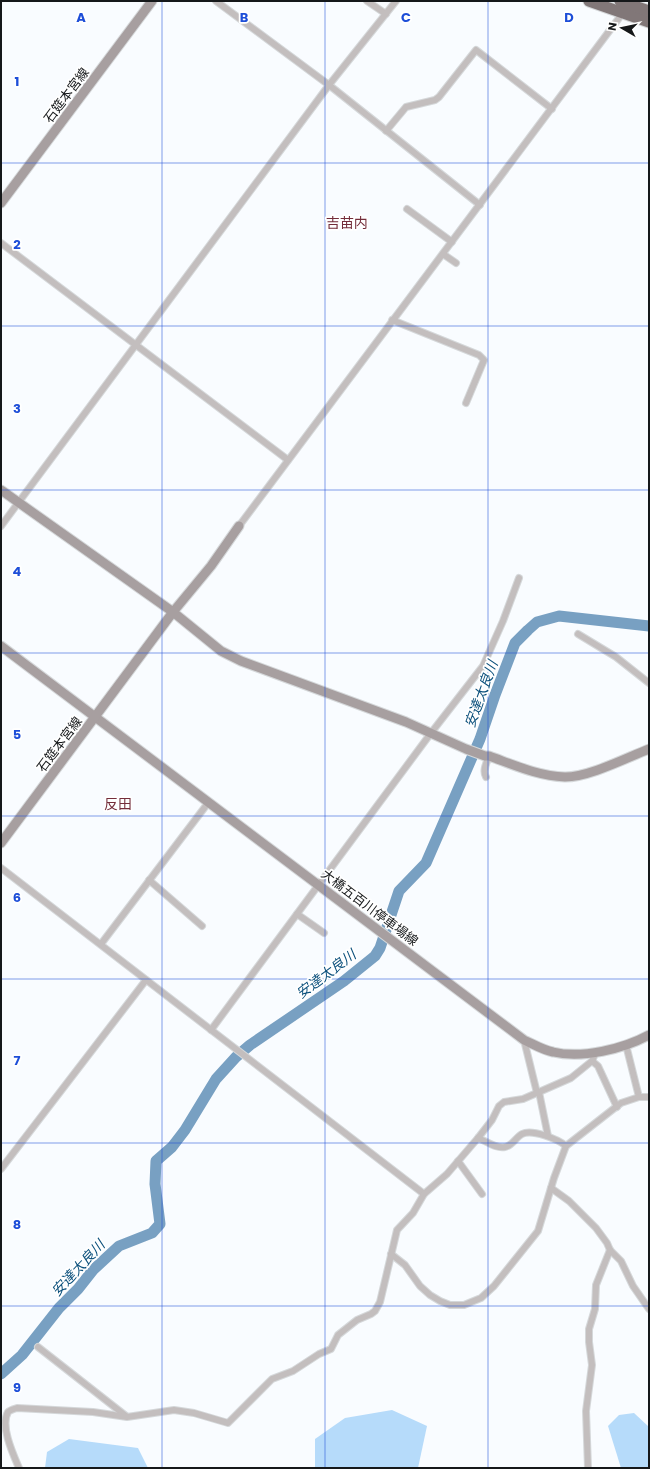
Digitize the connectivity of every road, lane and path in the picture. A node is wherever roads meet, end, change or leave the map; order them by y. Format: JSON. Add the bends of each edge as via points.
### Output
{"nodes":[{"id":1,"x":152,"y":1,"type":"edge"},
{"id":2,"x":216,"y":1,"type":"edge"},
{"id":3,"x":367,"y":1,"type":"edge"},
{"id":4,"x":396,"y":1,"type":"edge"},
{"id":5,"x":589,"y":1,"type":"edge"},
{"id":6,"x":620,"y":1,"type":"edge"},
{"id":7,"x":649,"y":11,"type":"edge"},
{"id":8,"x":386,"y":14,"type":"junction"},
{"id":9,"x":619,"y":18,"type":"dead end"},
{"id":10,"x":649,"y":22,"type":"edge"},
{"id":11,"x":360,"y":35,"type":"dead end"},
{"id":12,"x":365,"y":40,"type":"junction"},
{"id":13,"x":329,"y":86,"type":"junction"},
{"id":14,"x":552,"y":109,"type":"junction"},
{"id":15,"x":386,"y":131,"type":"junction"},
{"id":16,"x":1,"y":204,"type":"edge"},
{"id":17,"x":480,"y":205,"type":"junction"},
{"id":18,"x":407,"y":209,"type":"dead end"},
{"id":19,"x":452,"y":242,"type":"junction"},
{"id":20,"x":1,"y":243,"type":"edge"},
{"id":21,"x":443,"y":254,"type":"junction"},
{"id":22,"x":456,"y":264,"type":"dead end"},
{"id":23,"x":392,"y":320,"type":"junction"},
{"id":24,"x":135,"y":344,"type":"junction"},
{"id":25,"x":466,"y":404,"type":"dead end"},
{"id":26,"x":288,"y":460,"type":"junction"},
{"id":27,"x":1,"y":490,"type":"edge"},
{"id":28,"x":18,"y":503,"type":"junction"},
{"id":29,"x":1,"y":526,"type":"edge"},
{"id":30,"x":239,"y":526,"type":"joint"},
{"id":31,"x":519,"y":578,"type":"dead end"},
{"id":32,"x":174,"y":612,"type":"junction"},
{"id":33,"x":578,"y":634,"type":"dead end"},
{"id":34,"x":1,"y":646,"type":"edge"},
{"id":35,"x":649,"y":683,"type":"edge"},
{"id":36,"x":96,"y":717,"type":"junction"},
{"id":37,"x":432,"y":733,"type":"junction"},
{"id":38,"x":649,"y":749,"type":"edge"},
{"id":39,"x":487,"y":756,"type":"junction"},
{"id":40,"x":486,"y":777,"type":"dead end"},
{"id":41,"x":208,"y":803,"type":"junction"},
{"id":42,"x":1,"y":843,"type":"edge"},
{"id":43,"x":1,"y":868,"type":"edge"},
{"id":44,"x":150,"y":880,"type":"junction"},
{"id":45,"x":318,"y":884,"type":"junction"},
{"id":46,"x":296,"y":914,"type":"junction"},
{"id":47,"x":202,"y":926,"type":"dead end"},
{"id":48,"x":324,"y":933,"type":"dead end"},
{"id":49,"x":101,"y":944,"type":"junction"},
{"id":50,"x":146,"y":980,"type":"junction"},
{"id":51,"x":211,"y":1030,"type":"junction"},
{"id":52,"x":649,"y":1035,"type":"edge"},
{"id":53,"x":524,"y":1040,"type":"junction"},
{"id":54,"x":626,"y":1045,"type":"junction"},
{"id":55,"x":594,"y":1057,"type":"junction"},
{"id":56,"x":538,"y":1092,"type":"junction"},
{"id":57,"x":639,"y":1097,"type":"junction"},
{"id":58,"x":649,"y":1097,"type":"edge"},
{"id":59,"x":617,"y":1107,"type":"junction"},
{"id":60,"x":548,"y":1136,"type":"junction"},
{"id":61,"x":478,"y":1138,"type":"junction"},
{"id":62,"x":566,"y":1146,"type":"junction"},
{"id":63,"x":458,"y":1161,"type":"junction"},
{"id":64,"x":1,"y":1169,"type":"edge"},
{"id":65,"x":551,"y":1188,"type":"junction"},
{"id":66,"x":424,"y":1194,"type":"junction"},
{"id":67,"x":482,"y":1194,"type":"dead end"},
{"id":68,"x":610,"y":1250,"type":"junction"},
{"id":69,"x":391,"y":1254,"type":"junction"},
{"id":70,"x":649,"y":1309,"type":"edge"},
{"id":71,"x":38,"y":1347,"type":"dead end"},
{"id":72,"x":127,"y":1417,"type":"junction"},
{"id":73,"x":19,"y":1468,"type":"edge"},
{"id":74,"x":588,"y":1468,"type":"edge"}],
"edges":[{"from":1,"to":16,"type":"main road","name":"石筵本宮線"},
{"from":2,"to":13,"type":"street"},
{"from":3,"to":8,"type":"street"},
{"from":4,"to":8,"type":"street"},
{"from":5,"to":10,"type":"highway"},
{"from":6,"to":7,"type":"highway"},
{"from":8,"to":12,"type":"street"},
{"from":9,"to":14,"type":"street"},
{"from":11,"to":12,"type":"street"},
{"from":12,"to":13,"type":"street"},
{"from":13,"to":15,"type":"street"},
{"from":13,"to":24,"type":"street"},
{"from":14,"to":15,"type":"street","via":[[476,50],[439,97],[406,107]]},
{"from":14,"to":17,"type":"street"},
{"from":15,"to":17,"type":"street"},
{"from":17,"to":19,"type":"street"},
{"from":18,"to":19,"type":"street"},
{"from":19,"to":21,"type":"street"},
{"from":20,"to":24,"type":"street"},
{"from":21,"to":22,"type":"street"},
{"from":21,"to":23,"type":"street"},
{"from":23,"to":25,"type":"street","via":[[479,355],[484,360]]},
{"from":23,"to":26,"type":"street"},
{"from":24,"to":26,"type":"street"},
{"from":24,"to":28,"type":"street"},
{"from":26,"to":30,"type":"street"},
{"from":27,"to":28,"type":"main road"},
{"from":28,"to":29,"type":"street"},
{"from":28,"to":32,"type":"main road"},
{"from":30,"to":32,"type":"main road"},
{"from":31,"to":37,"type":"street","via":[[483,666]]},
{"from":32,"to":36,"type":"main road"},
{"from":32,"to":37,"type":"main road","via":[[222,651],[241,661]]},
{"from":33,"to":35,"type":"street","via":[[616,657]]},
{"from":34,"to":36,"type":"main road","name":"石筵本宮線"},
{"from":36,"to":41,"type":"main road","name":"大橋五百川停車場線"},
{"from":36,"to":42,"type":"main road","name":"石筵本宮線"},
{"from":37,"to":39,"type":"main road","via":[[466,750]]},
{"from":37,"to":45,"type":"street"},
{"from":38,"to":39,"type":"main road","via":[[590,772],[567,777],[536,773]]},
{"from":39,"to":40,"type":"street","via":[[484,767]]},
{"from":41,"to":44,"type":"street"},
{"from":41,"to":45,"type":"main road","name":"大橋五百川停車場線"},
{"from":43,"to":49,"type":"street"},
{"from":44,"to":47,"type":"street"},
{"from":44,"to":49,"type":"street"},
{"from":45,"to":46,"type":"street"},
{"from":45,"to":53,"type":"main road","name":"大橋五百川停車場線"},
{"from":46,"to":48,"type":"street"},
{"from":46,"to":51,"type":"street"},
{"from":49,"to":50,"type":"street"},
{"from":50,"to":51,"type":"street"},
{"from":50,"to":64,"type":"street"},
{"from":51,"to":66,"type":"street"},
{"from":52,"to":54,"type":"main road","name":"大橋五百川停車場線"},
{"from":53,"to":55,"type":"main road","name":"大橋五百川停車場線","via":[[559,1054]]},
{"from":53,"to":56,"type":"street"},
{"from":54,"to":55,"type":"main road","name":"大橋五百川停車場線"},
{"from":54,"to":57,"type":"street"},
{"from":55,"to":56,"type":"street","via":[[571,1078]]},
{"from":55,"to":59,"type":"street"},
{"from":56,"to":60,"type":"street"},
{"from":56,"to":61,"type":"street","via":[[523,1099],[504,1102]]},
{"from":57,"to":58,"type":"street"},
{"from":57,"to":59,"type":"street","via":[[627,1100]]},
{"from":59,"to":62,"type":"street"},
{"from":60,"to":61,"type":"street","via":[[522,1134],[505,1147],[498,1147]]},
{"from":60,"to":62,"type":"street"},
{"from":61,"to":63,"type":"street"},
{"from":62,"to":65,"type":"street"},
{"from":63,"to":66,"type":"street"},
{"from":63,"to":67,"type":"street"},
{"from":65,"to":68,"type":"street","via":[[569,1201],[596,1228]]},
{"from":65,"to":69,"type":"street","via":[[538,1231],[494,1286],[474,1301],[464,1305],[450,1305],[440,1301],[420,1286],[405,1265]]},
{"from":66,"to":69,"type":"street","via":[[413,1213],[397,1230]]},
{"from":68,"to":70,"type":"street","via":[[621,1261],[633,1286]]},
{"from":68,"to":74,"type":"street","via":[[596,1285],[589,1329],[592,1365],[586,1411]]},
{"from":69,"to":72,"type":"street","via":[[380,1302],[375,1310],[338,1335],[331,1349],[293,1371],[272,1379],[228,1423],[174,1410]]},
{"from":71,"to":72,"type":"street"},
{"from":72,"to":73,"type":"street","via":[[93,1412],[17,1408],[9,1412],[4,1419],[2,1429]]}]}
